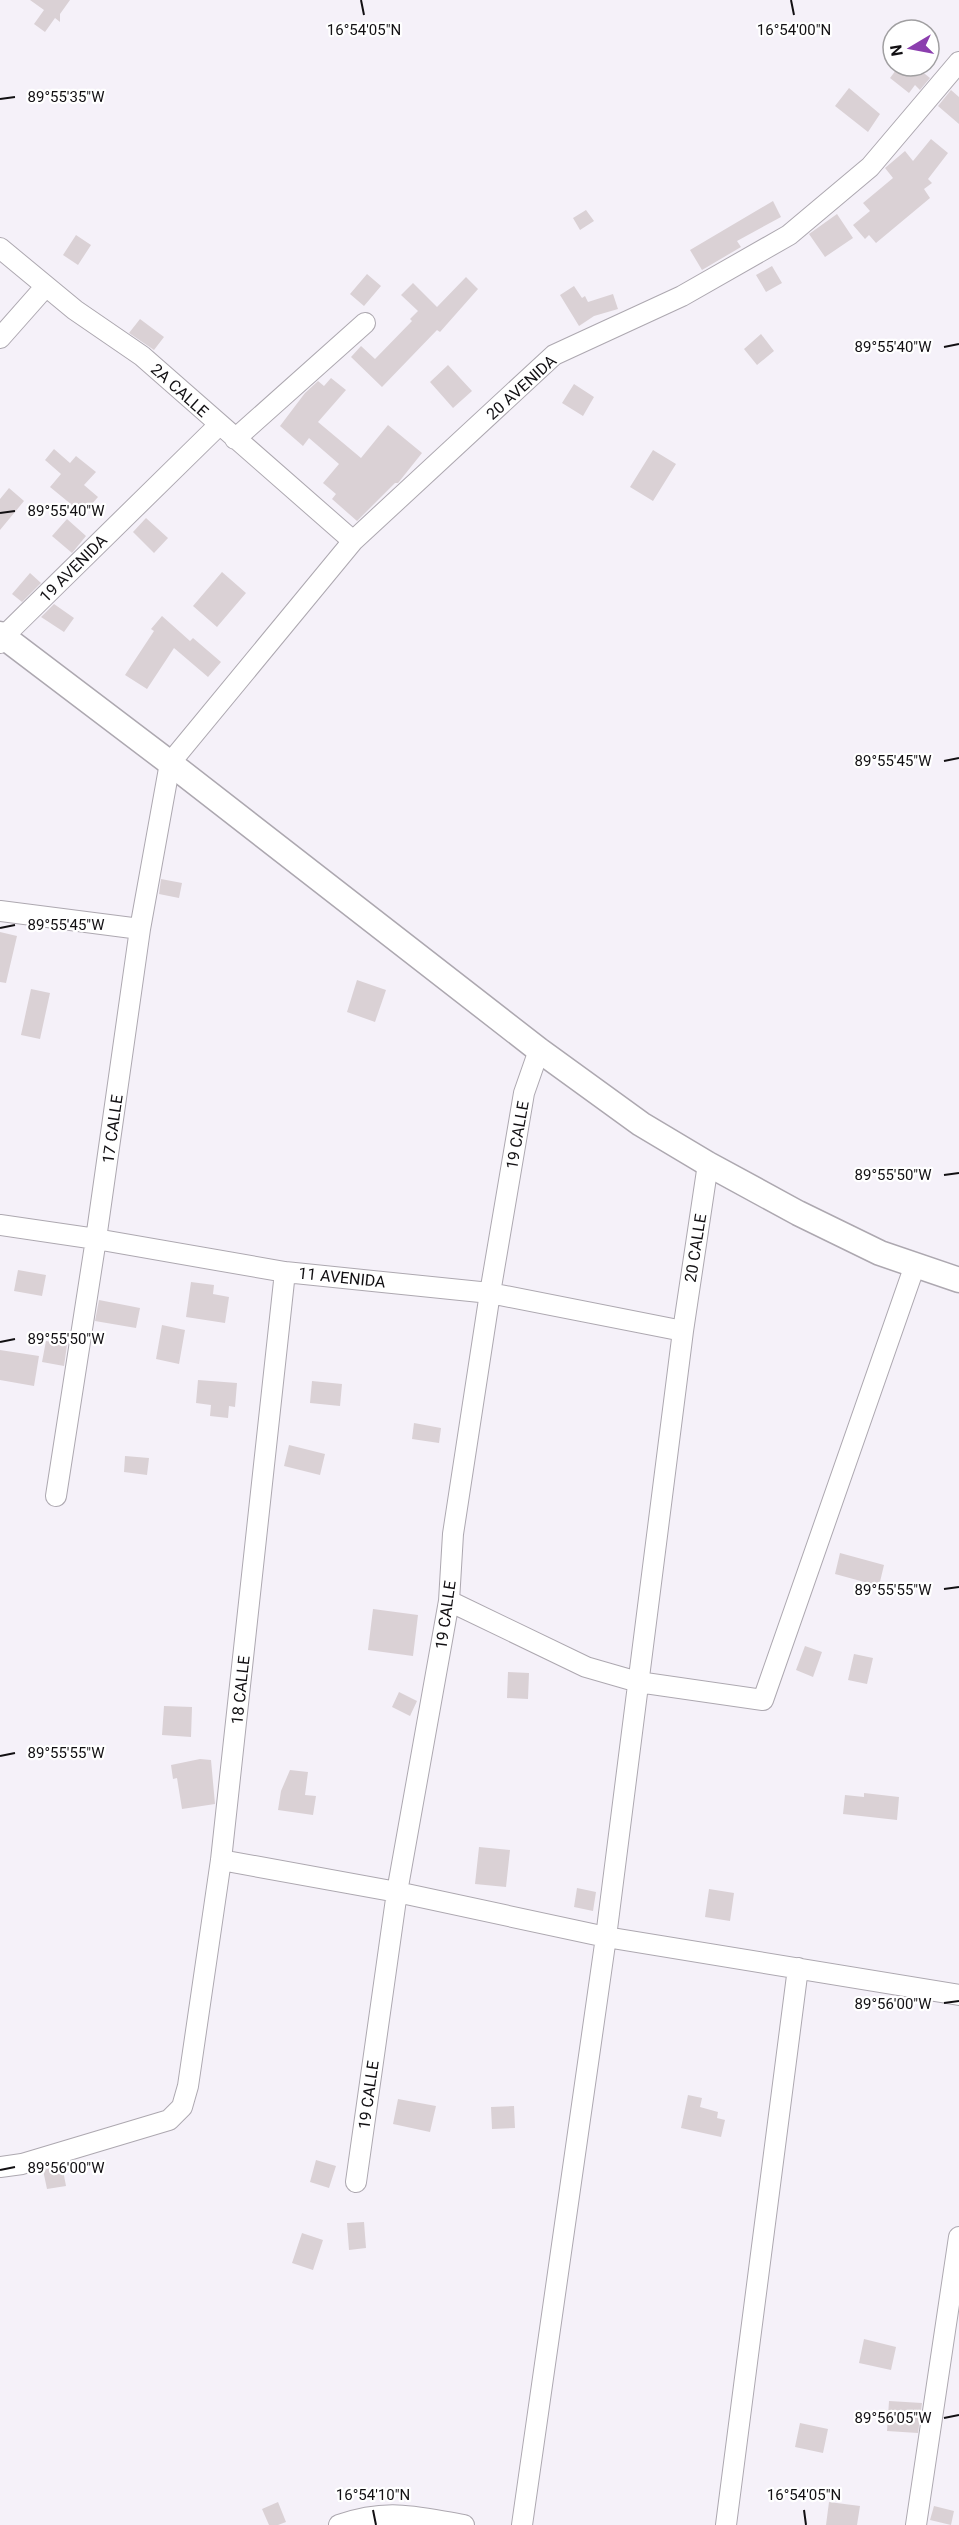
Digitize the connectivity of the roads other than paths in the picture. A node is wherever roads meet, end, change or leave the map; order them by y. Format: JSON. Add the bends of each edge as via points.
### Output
{"nodes":[{"id":1,"x":959,"y":62,"type":"edge"},
{"id":2,"x":0,"y":248,"type":"edge"},
{"id":3,"x":46,"y":286,"type":"junction"},
{"id":4,"x":365,"y":323,"type":"dead end"},
{"id":5,"x":0,"y":338,"type":"edge"},
{"id":6,"x":219,"y":425,"type":"junction"},
{"id":7,"x":235,"y":439,"type":"junction"},
{"id":8,"x":353,"y":541,"type":"junction"},
{"id":9,"x":1,"y":638,"type":"edge"},
{"id":10,"x":170,"y":763,"type":"junction"},
{"id":11,"x":0,"y":911,"type":"edge"},
{"id":12,"x":140,"y":929,"type":"junction"},
{"id":13,"x":539,"y":1050,"type":"junction"},
{"id":14,"x":708,"y":1164,"type":"junction"},
{"id":15,"x":0,"y":1225,"type":"edge"},
{"id":16,"x":96,"y":1239,"type":"junction"},
{"id":17,"x":915,"y":1265,"type":"junction"},
{"id":18,"x":285,"y":1272,"type":"junction"},
{"id":19,"x":959,"y":1280,"type":"edge"},
{"id":20,"x":490,"y":1293,"type":"junction"},
{"id":21,"x":683,"y":1331,"type":"junction"},
{"id":22,"x":56,"y":1496,"type":"dead end"},
{"id":23,"x":449,"y":1601,"type":"junction"},
{"id":24,"x":638,"y":1682,"type":"junction"},
{"id":25,"x":221,"y":1860,"type":"junction"},
{"id":26,"x":397,"y":1892,"type":"junction"},
{"id":27,"x":606,"y":1936,"type":"junction"},
{"id":28,"x":798,"y":1968,"type":"junction"},
{"id":29,"x":959,"y":1995,"type":"edge"},
{"id":30,"x":0,"y":2168,"type":"edge"},
{"id":31,"x":356,"y":2182,"type":"dead end"},
{"id":32,"x":959,"y":2237,"type":"edge"},
{"id":33,"x":339,"y":2525,"type":"edge"},
{"id":34,"x":464,"y":2525,"type":"edge"},
{"id":35,"x":522,"y":2525,"type":"edge"},
{"id":36,"x":726,"y":2525,"type":"edge"},
{"id":37,"x":916,"y":2525,"type":"edge"}],
"edges":[{"from":1,"to":8,"type":"street","name":"20 AVENIDA","via":[[870,167],[789,235],[681,296],[554,355]]},
{"from":2,"to":3,"type":"street","name":"2A CALLE"},
{"from":3,"to":5,"type":"street"},
{"from":3,"to":6,"type":"street","name":"2A CALLE","via":[[142,356]]},
{"from":4,"to":7,"type":"street"},
{"from":6,"to":7,"type":"street","name":"2A CALLE"},
{"from":6,"to":9,"type":"street","name":"19 AVENIDA"},
{"from":7,"to":8,"type":"street","name":"2A CALLE"},
{"from":8,"to":10,"type":"street","name":"20 AVENIDA"},
{"from":9,"to":10,"type":"main road"},
{"from":10,"to":12,"type":"street","name":"17 CALLE"},
{"from":10,"to":13,"type":"main road"},
{"from":11,"to":12,"type":"street"},
{"from":12,"to":16,"type":"street","name":"17 CALLE"},
{"from":13,"to":14,"type":"main road","via":[[641,1124]]},
{"from":13,"to":20,"type":"street","name":"19 CALLE","via":[[524,1093]]},
{"from":14,"to":17,"type":"main road","via":[[849,1238]]},
{"from":14,"to":21,"type":"street","name":"20 CALLE"},
{"from":15,"to":16,"type":"street","name":"11 AVENIDA"},
{"from":16,"to":18,"type":"street","name":"11 AVENIDA"},
{"from":16,"to":22,"type":"street","name":"17 CALLE"},
{"from":17,"to":19,"type":"main road"},
{"from":17,"to":24,"type":"street","via":[[763,1700]]},
{"from":18,"to":20,"type":"street","name":"11 AVENIDA"},
{"from":18,"to":25,"type":"street","name":"18 CALLE"},
{"from":20,"to":21,"type":"street","name":"11 AVENIDA"},
{"from":20,"to":23,"type":"street","name":"19 CALLE","via":[[453,1534]]},
{"from":21,"to":24,"type":"street","name":"20 CALLE"},
{"from":23,"to":24,"type":"street","via":[[586,1667]]},
{"from":23,"to":26,"type":"street","name":"19 CALLE"},
{"from":24,"to":27,"type":"street","name":"20 CALLE"},
{"from":25,"to":26,"type":"street"},
{"from":25,"to":30,"type":"street","name":"18 CALLE","via":[[182,2107],[169,2120]]},
{"from":26,"to":27,"type":"street"},
{"from":26,"to":31,"type":"street","name":"19 CALLE"},
{"from":27,"to":28,"type":"street"},
{"from":27,"to":35,"type":"street","name":"20 CALLE"},
{"from":28,"to":29,"type":"street"},
{"from":28,"to":36,"type":"street"},
{"from":32,"to":37,"type":"street"},
{"from":33,"to":34,"type":"street","via":[[365,2516],[392,2514]]}]}
